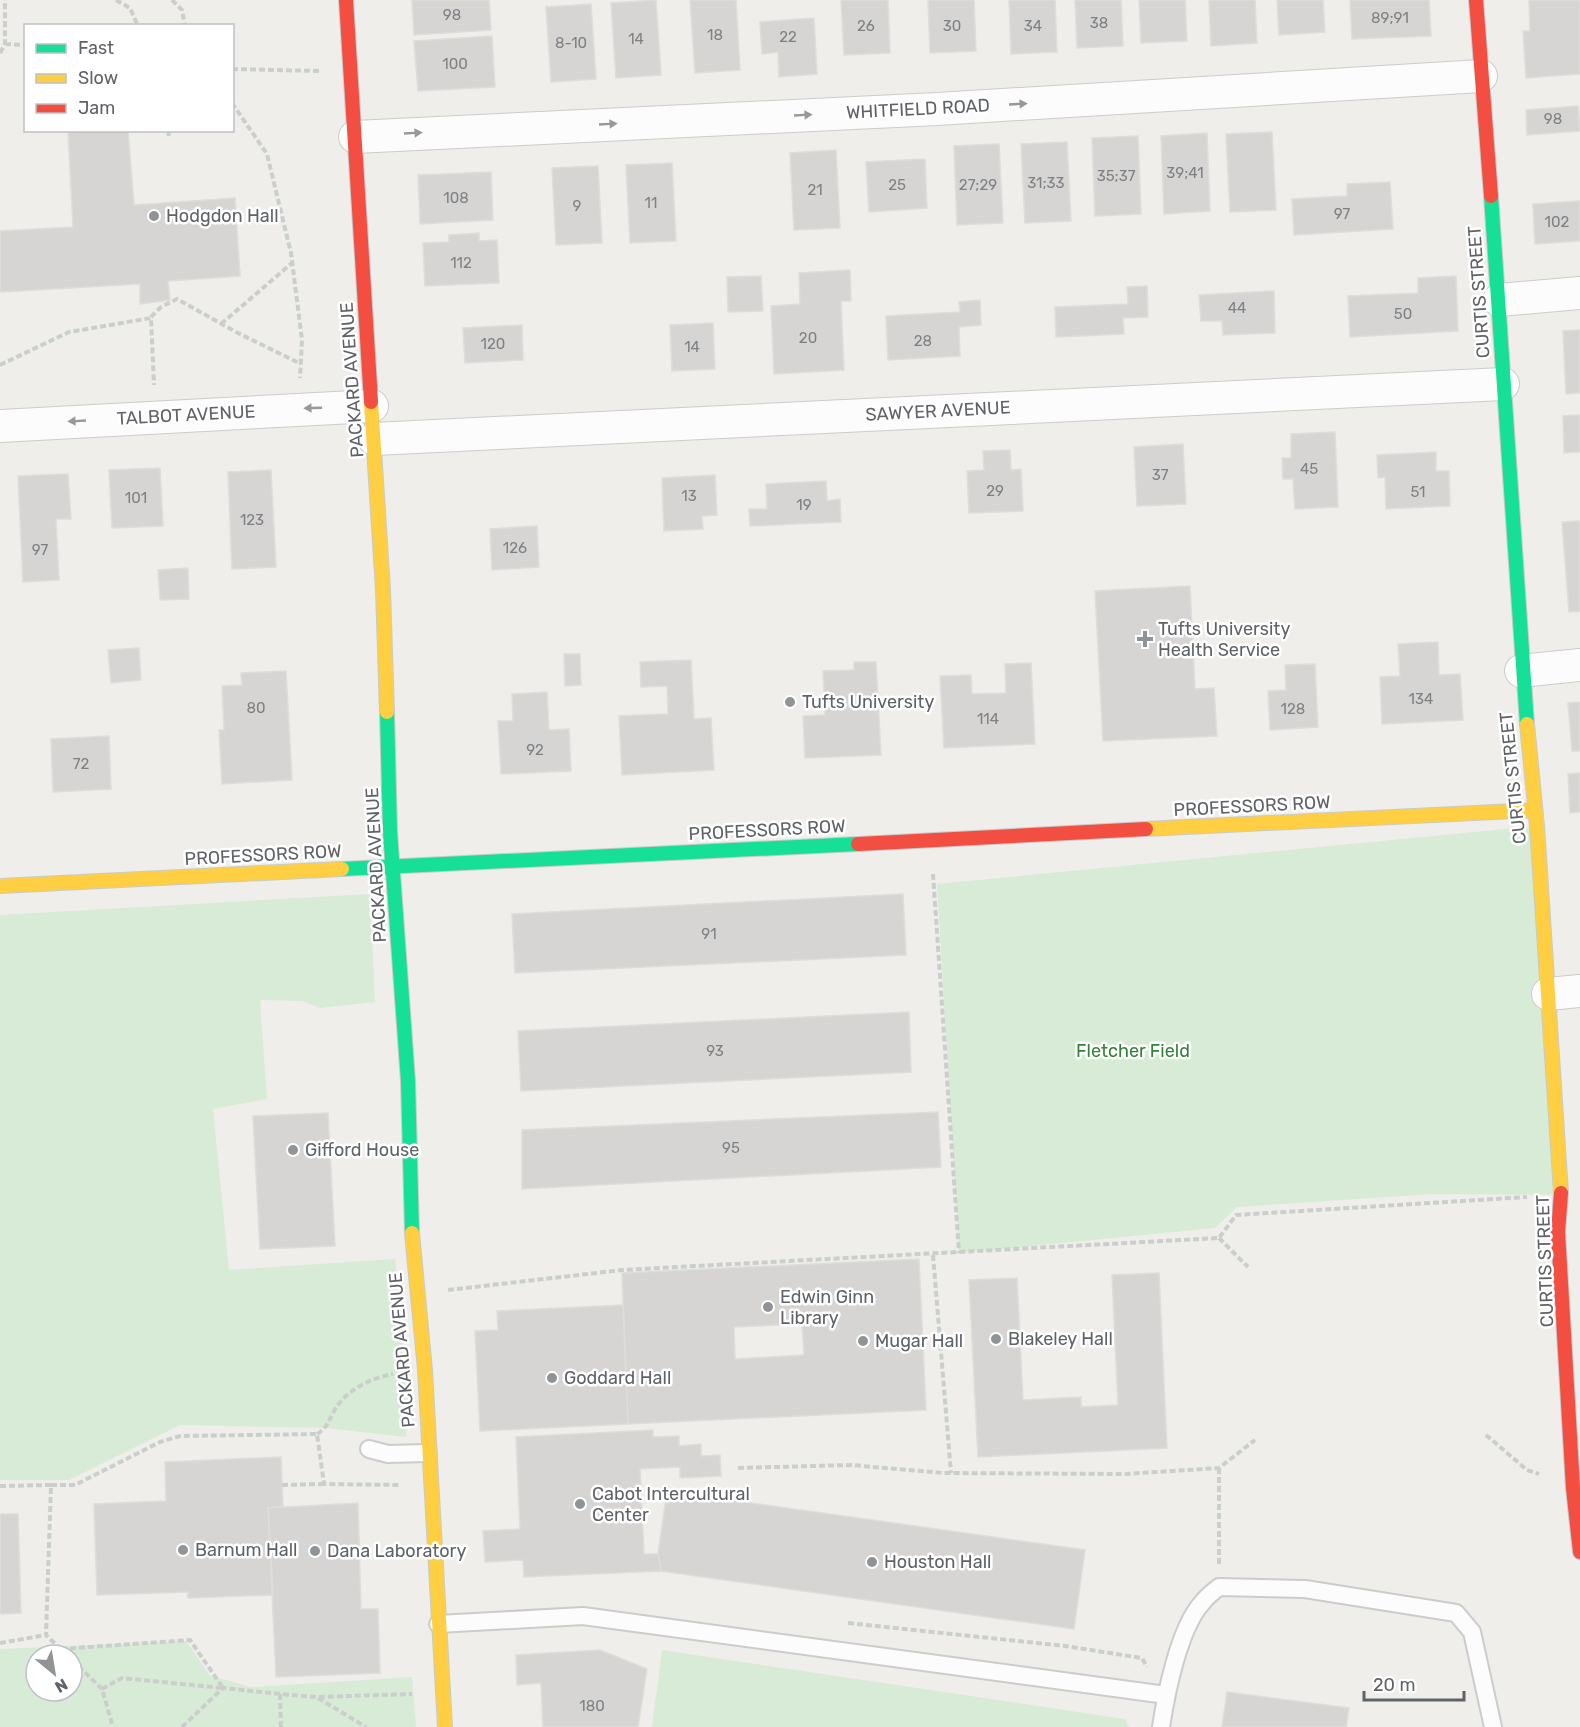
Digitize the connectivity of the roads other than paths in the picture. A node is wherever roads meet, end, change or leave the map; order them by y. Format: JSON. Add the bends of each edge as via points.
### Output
{"nodes":[{"id":1,"x":346,"y":0,"type":"edge"},
{"id":2,"x":1476,"y":0,"type":"edge"},
{"id":3,"x":1481,"y":76,"type":"junction"},
{"id":4,"x":355,"y":137,"type":"junction"},
{"id":5,"x":1580,"y":293,"type":"edge"},
{"id":6,"x":1499,"y":300,"type":"junction"},
{"id":7,"x":1503,"y":384,"type":"junction"},
{"id":8,"x":372,"y":406,"type":"junction"},
{"id":9,"x":0,"y":426,"type":"edge"},
{"id":10,"x":374,"y":439,"type":"junction"},
{"id":11,"x":1580,"y":665,"type":"edge"},
{"id":12,"x":1521,"y":670,"type":"junction"},
{"id":13,"x":1535,"y":810,"type":"junction"},
{"id":14,"x":392,"y":867,"type":"junction"},
{"id":15,"x":0,"y":886,"type":"edge"},
{"id":16,"x":1580,"y":991,"type":"edge"},
{"id":17,"x":1548,"y":994,"type":"junction"},
{"id":18,"x":1572,"y":1296,"type":"edge"},
{"id":19,"x":369,"y":1449,"type":"dead end"},
{"id":20,"x":428,"y":1453,"type":"junction"},
{"id":21,"x":1580,"y":1552,"type":"edge"},
{"id":22,"x":438,"y":1624,"type":"junction"},
{"id":23,"x":1166,"y":1695,"type":"junction"},
{"id":24,"x":445,"y":1727,"type":"edge"},
{"id":25,"x":1161,"y":1727,"type":"edge"},
{"id":26,"x":1493,"y":1727,"type":"edge"}],
"edges":[{"from":1,"to":4,"type":"street","name":"PACKARD AVENUE"},
{"from":2,"to":3,"type":"street","name":"CURTIS STREET"},
{"from":4,"to":3,"type":"street","name":"WHITFIELD ROAD","one_way":true,"via":[[938,109]]},
{"from":3,"to":6,"type":"street","name":"CURTIS STREET"},
{"from":4,"to":8,"type":"street","name":"PACKARD AVENUE"},
{"from":5,"to":6,"type":"street"},
{"from":6,"to":7,"type":"street","name":"CURTIS STREET"},
{"from":7,"to":10,"type":"street","name":"SAWYER AVENUE"},
{"from":7,"to":12,"type":"street","name":"CURTIS STREET"},
{"from":8,"to":9,"type":"street","name":"TALBOT AVENUE","one_way":true},
{"from":8,"to":10,"type":"street","name":"PACKARD AVENUE"},
{"from":10,"to":14,"type":"street","name":"PACKARD AVENUE"},
{"from":11,"to":12,"type":"street"},
{"from":12,"to":13,"type":"street","name":"CURTIS STREET"},
{"from":13,"to":14,"type":"street","name":"PROFESSORS ROW"},
{"from":13,"to":17,"type":"street","name":"CURTIS STREET"},
{"from":14,"to":15,"type":"street","name":"PROFESSORS ROW"},
{"from":14,"to":20,"type":"street","name":"PACKARD AVENUE","via":[[408,1081],[412,1251],[425,1370]]},
{"from":16,"to":17,"type":"street"},
{"from":17,"to":18,"type":"street","name":"CURTIS STREET","via":[[1561,1195],[1558,1232]]},
{"from":18,"to":21,"type":"street","name":"CURTIS STREET","via":[[1573,1488]]},
{"from":19,"to":20,"type":"lane","via":[[388,1455]]},
{"from":20,"to":22,"type":"street","name":"PACKARD AVENUE"},
{"from":22,"to":23,"type":"lane","via":[[583,1616]]},
{"from":22,"to":24,"type":"street","name":"PACKARD AVENUE"},
{"from":23,"to":25,"type":"lane"},
{"from":23,"to":26,"type":"lane","via":[[1188,1627],[1201,1604],[1219,1587],[1305,1589],[1456,1612],[1472,1632]]}]}
